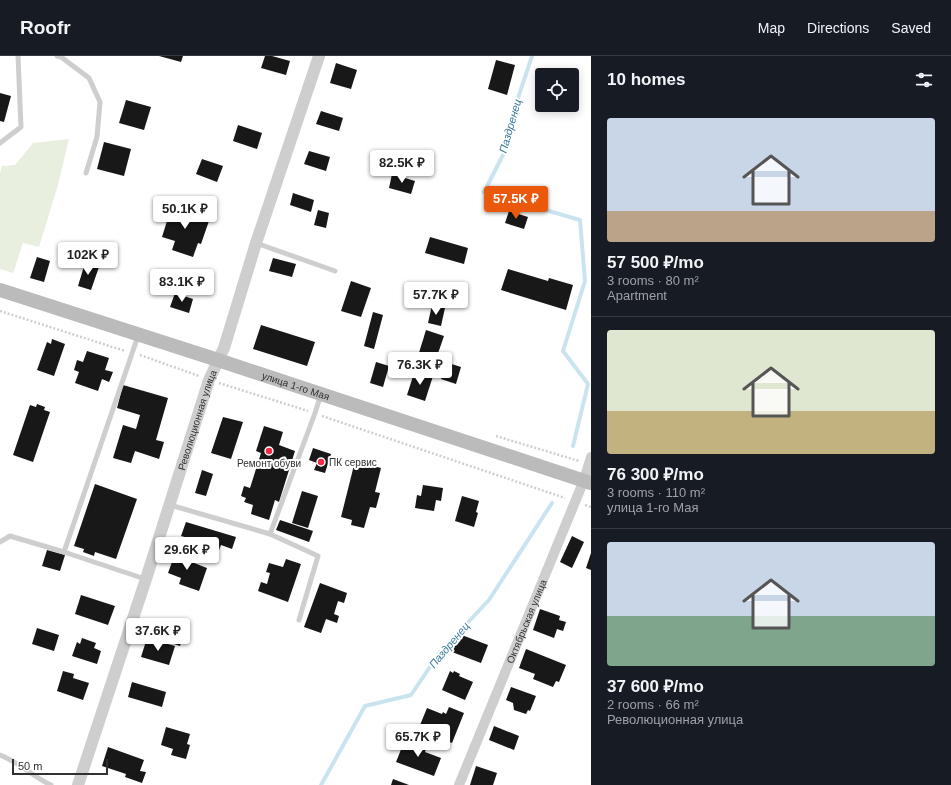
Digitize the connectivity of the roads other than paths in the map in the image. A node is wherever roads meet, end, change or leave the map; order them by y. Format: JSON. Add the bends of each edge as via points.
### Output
{"nodes":[{"id":1,"x":18,"y":56,"type":"edge"},
{"id":2,"x":57,"y":56,"type":"edge"},
{"id":3,"x":319,"y":56,"type":"edge"},
{"id":4,"x":0,"y":143,"type":"edge"},
{"id":5,"x":86,"y":173,"type":"dead end"},
{"id":6,"x":256,"y":242,"type":"junction"},
{"id":7,"x":335,"y":271,"type":"dead end"},
{"id":8,"x":0,"y":290,"type":"edge"},
{"id":9,"x":139,"y":335,"type":"junction"},
{"id":10,"x":218,"y":360,"type":"junction"},
{"id":11,"x":321,"y":394,"type":"junction"},
{"id":12,"x":591,"y":457,"type":"edge"},
{"id":13,"x":588,"y":482,"type":"edge"},
{"id":14,"x":169,"y":505,"type":"junction"},
{"id":15,"x":270,"y":534,"type":"junction"},
{"id":16,"x":0,"y":542,"type":"edge"},
{"id":17,"x":64,"y":552,"type":"junction"},
{"id":18,"x":146,"y":579,"type":"junction"},
{"id":19,"x":299,"y":620,"type":"dead end"},
{"id":20,"x":0,"y":755,"type":"edge"},
{"id":21,"x":51,"y":785,"type":"edge"},
{"id":22,"x":78,"y":785,"type":"edge"},
{"id":23,"x":459,"y":785,"type":"edge"}],
"edges":[{"from":1,"to":4,"type":"lane","via":[[21,128]]},
{"from":2,"to":5,"type":"lane","via":[[89,78],[100,102],[98,137]]},
{"from":3,"to":6,"type":"street","name":"Революционная улица"},
{"from":6,"to":7,"type":"lane"},
{"from":6,"to":10,"type":"street","name":"Революционная улица","via":[[224,348]]},
{"from":8,"to":9,"type":"main road","name":"улица 1-го Мая"},
{"from":9,"to":10,"type":"main road","name":"улица 1-го Мая"},
{"from":9,"to":17,"type":"lane"},
{"from":10,"to":11,"type":"main road","name":"улица 1-го Мая"},
{"from":10,"to":14,"type":"street","name":"Революционная улица"},
{"from":11,"to":13,"type":"main road","name":"улица 1-го Мая"},
{"from":11,"to":15,"type":"lane"},
{"from":12,"to":13,"type":"street","name":"Октябрьская улица"},
{"from":13,"to":23,"type":"street","name":"Октябрьская улица","via":[[576,501]]},
{"from":14,"to":15,"type":"lane"},
{"from":14,"to":18,"type":"street","name":"Революционная улица"},
{"from":15,"to":19,"type":"lane","via":[[318,556]]},
{"from":16,"to":17,"type":"lane","via":[[10,536]]},
{"from":17,"to":18,"type":"lane"},
{"from":18,"to":22,"type":"street","name":"Революционная улица"},
{"from":20,"to":21,"type":"lane","via":[[11,759],[38,779]]}]}
